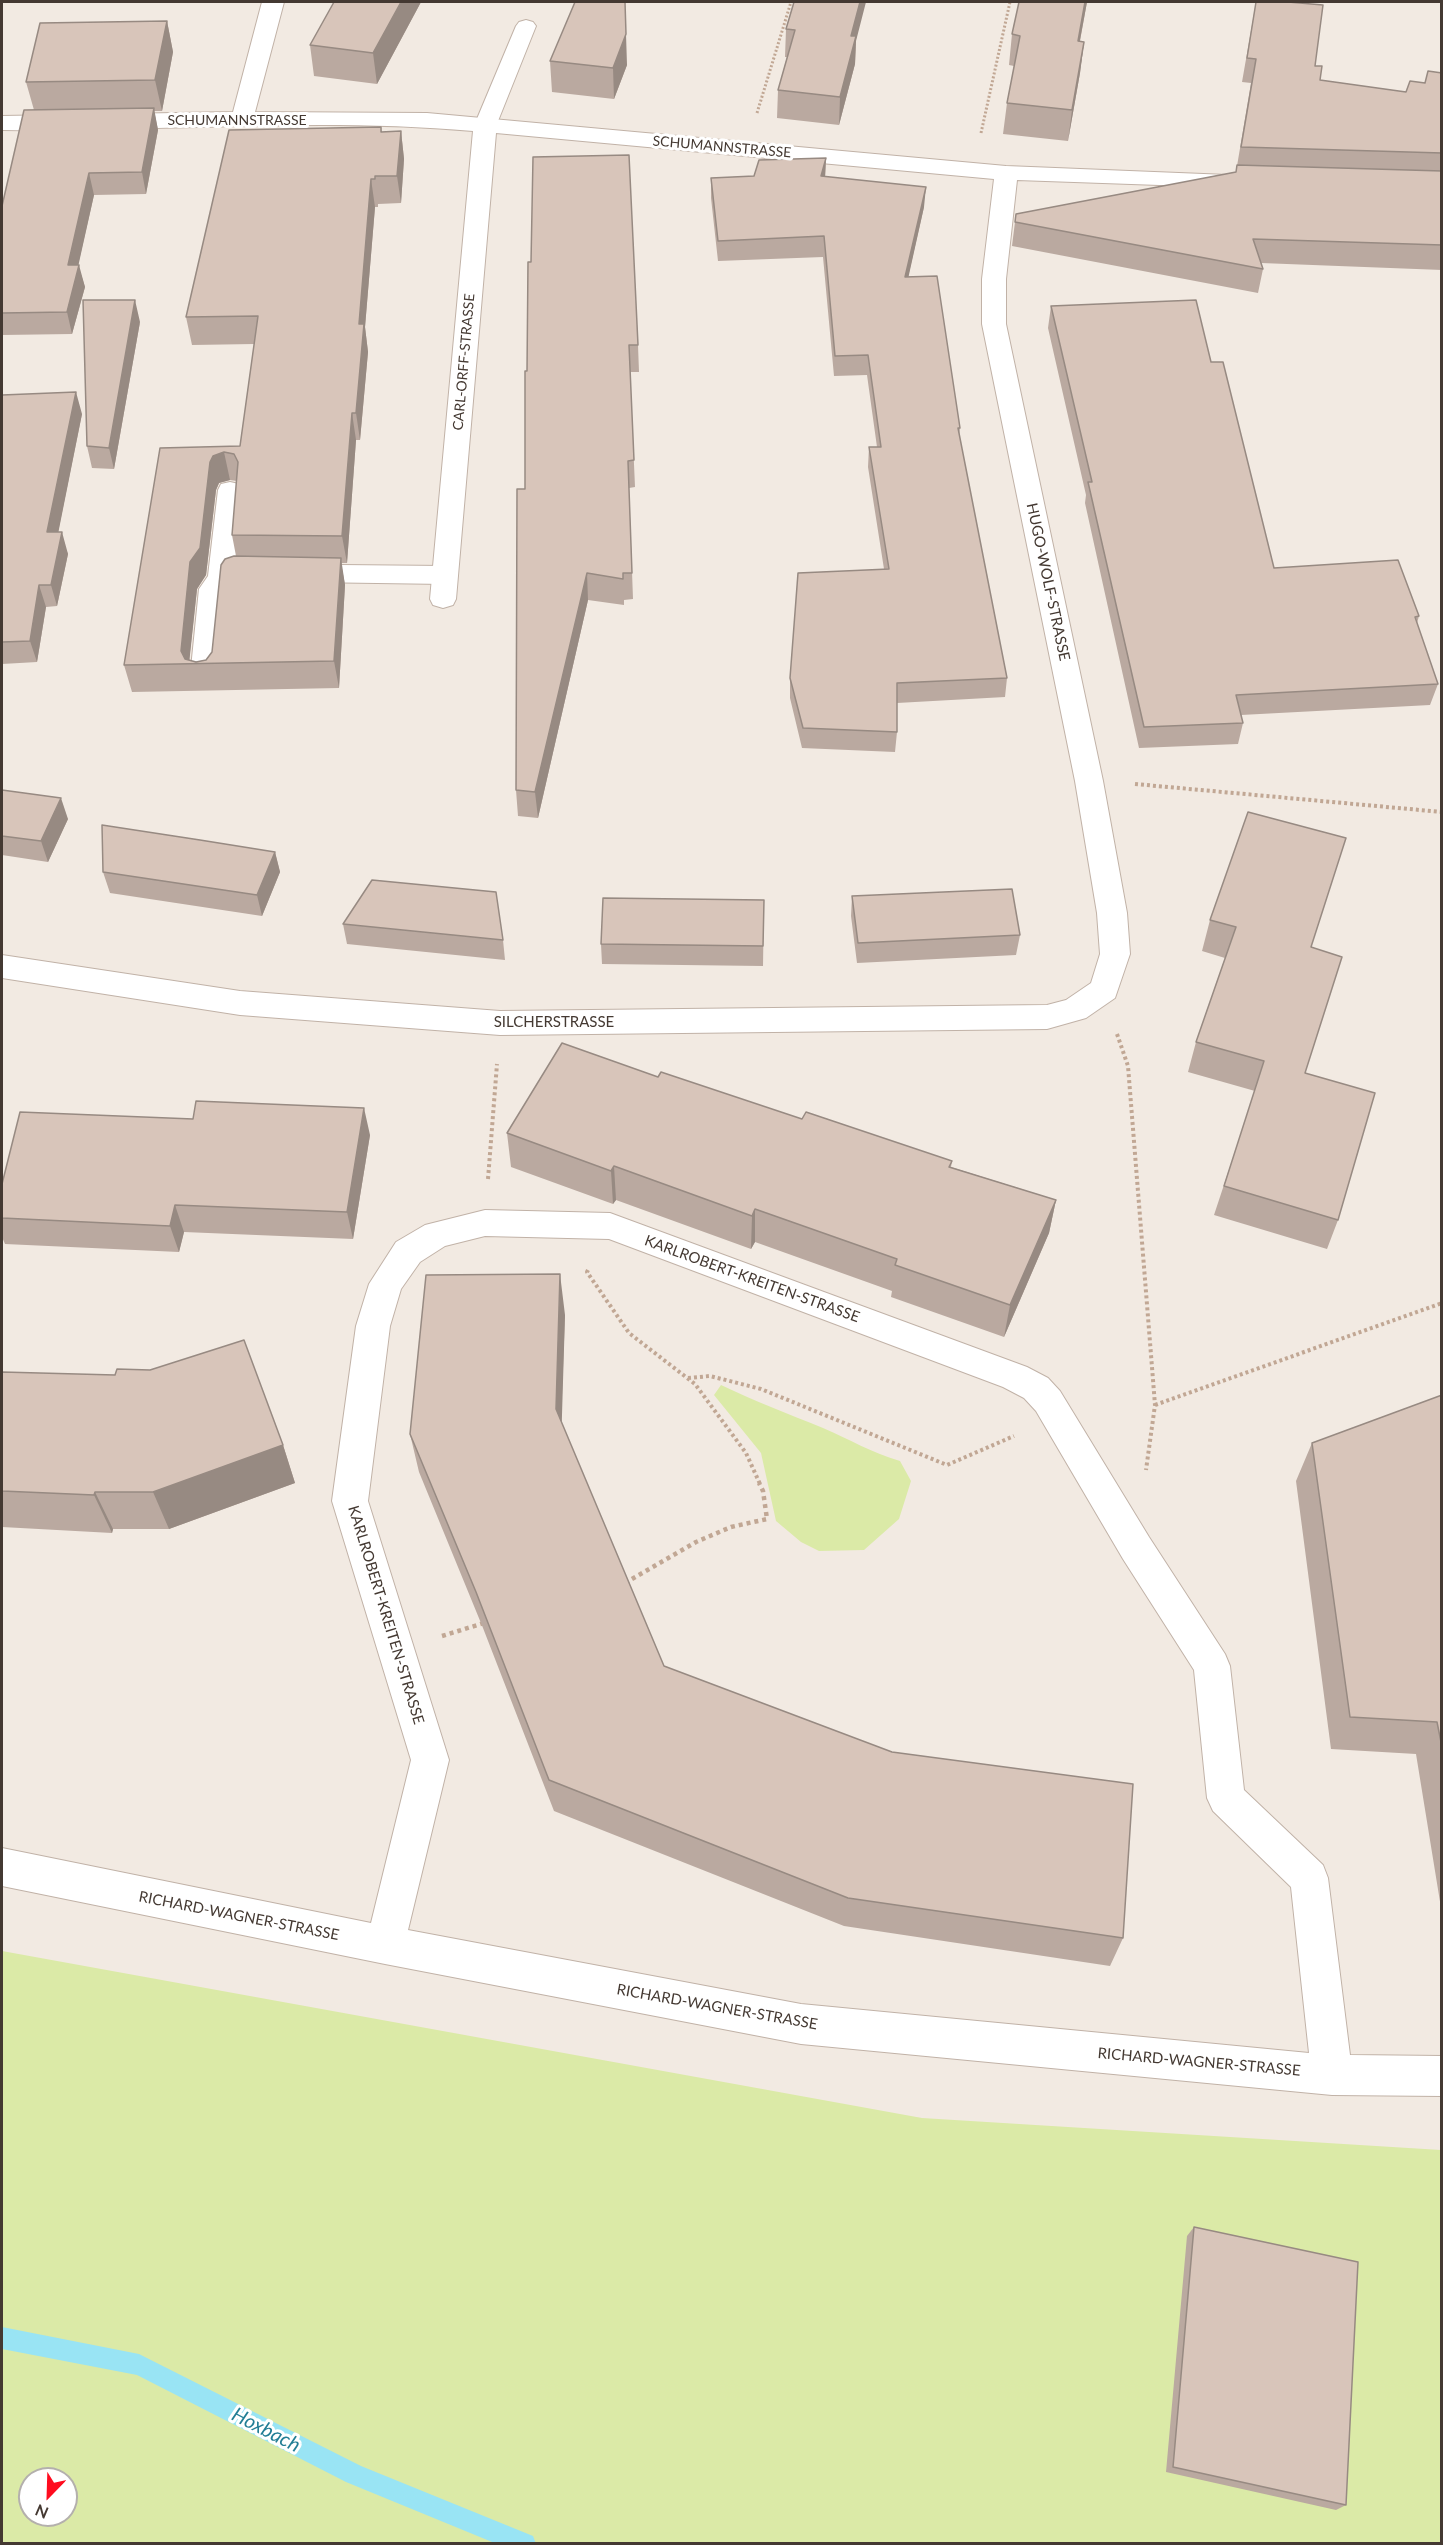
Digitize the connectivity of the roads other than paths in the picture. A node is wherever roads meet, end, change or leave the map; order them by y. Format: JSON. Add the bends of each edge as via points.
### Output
{"nodes":[{"id":1,"x":273,"y":2,"type":"edge"},
{"id":2,"x":526,"y":26,"type":"dead end"},
{"id":3,"x":242,"y":118,"type":"junction"},
{"id":4,"x":2,"y":123,"type":"edge"},
{"id":5,"x":485,"y":126,"type":"junction"},
{"id":6,"x":1006,"y":173,"type":"junction"},
{"id":7,"x":1265,"y":182,"type":"edge"},
{"id":8,"x":230,"y":490,"type":"dead end"},
{"id":9,"x":221,"y":578,"type":"junction"},
{"id":10,"x":444,"y":587,"type":"joint"},
{"id":11,"x":203,"y":678,"type":"edge"},
{"id":12,"x":2,"y":967,"type":"edge"},
{"id":13,"x":1104,"y":990,"type":"joint"},
{"id":14,"x":2,"y":1868,"type":"edge"},
{"id":15,"x":385,"y":1945,"type":"junction"},
{"id":16,"x":1332,"y":2075,"type":"junction"},
{"id":17,"x":1442,"y":2076,"type":"edge"}],
"edges":[{"from":1,"to":3,"type":"street"},
{"from":2,"to":5,"type":"lane"},
{"from":3,"to":4,"type":"street","name":"SCHUMANNSTRASSE"},
{"from":3,"to":5,"type":"street","name":"SCHUMANNSTRASSE","via":[[427,120]]},
{"from":5,"to":6,"type":"street","name":"SCHUMANNSTRASSE"},
{"from":5,"to":10,"type":"street","name":"CARL-ORFF-STRASSE"},
{"from":6,"to":7,"type":"street","name":"SCHUMANNSTRASSE"},
{"from":6,"to":13,"type":"street","name":"HUGO-WOLF-STRASSE","via":[[994,279],[994,324],[1089,781],[1112,913],[1115,954]]},
{"from":8,"to":9,"type":"lane"},
{"from":9,"to":10,"type":"lane","via":[[237,572]]},
{"from":9,"to":11,"type":"lane","via":[[212,589]]},
{"from":12,"to":13,"type":"street","name":"SILCHERSTRASSE","via":[[240,1003],[500,1023],[1047,1017],[1075,1010]]},
{"from":14,"to":15,"type":"street","name":"RICHARD-WAGNER-STRASSE"},
{"from":15,"to":16,"type":"street","name":"RICHARD-WAGNER-STRASSE","via":[[801,2024]]},
{"from":15,"to":16,"type":"street","name":"KARLROBERT-KREITEN-STRASSE","via":[[430,1760],[350,1501],[373,1326],[386,1284],[408,1252],[437,1235],[485,1223],[610,1226],[1036,1388],[1059,1416],[1136,1548],[1212,1666],[1226,1798],[1309,1878]]},
{"from":16,"to":17,"type":"street","name":"RICHARD-WAGNER-STRASSE"}]}
